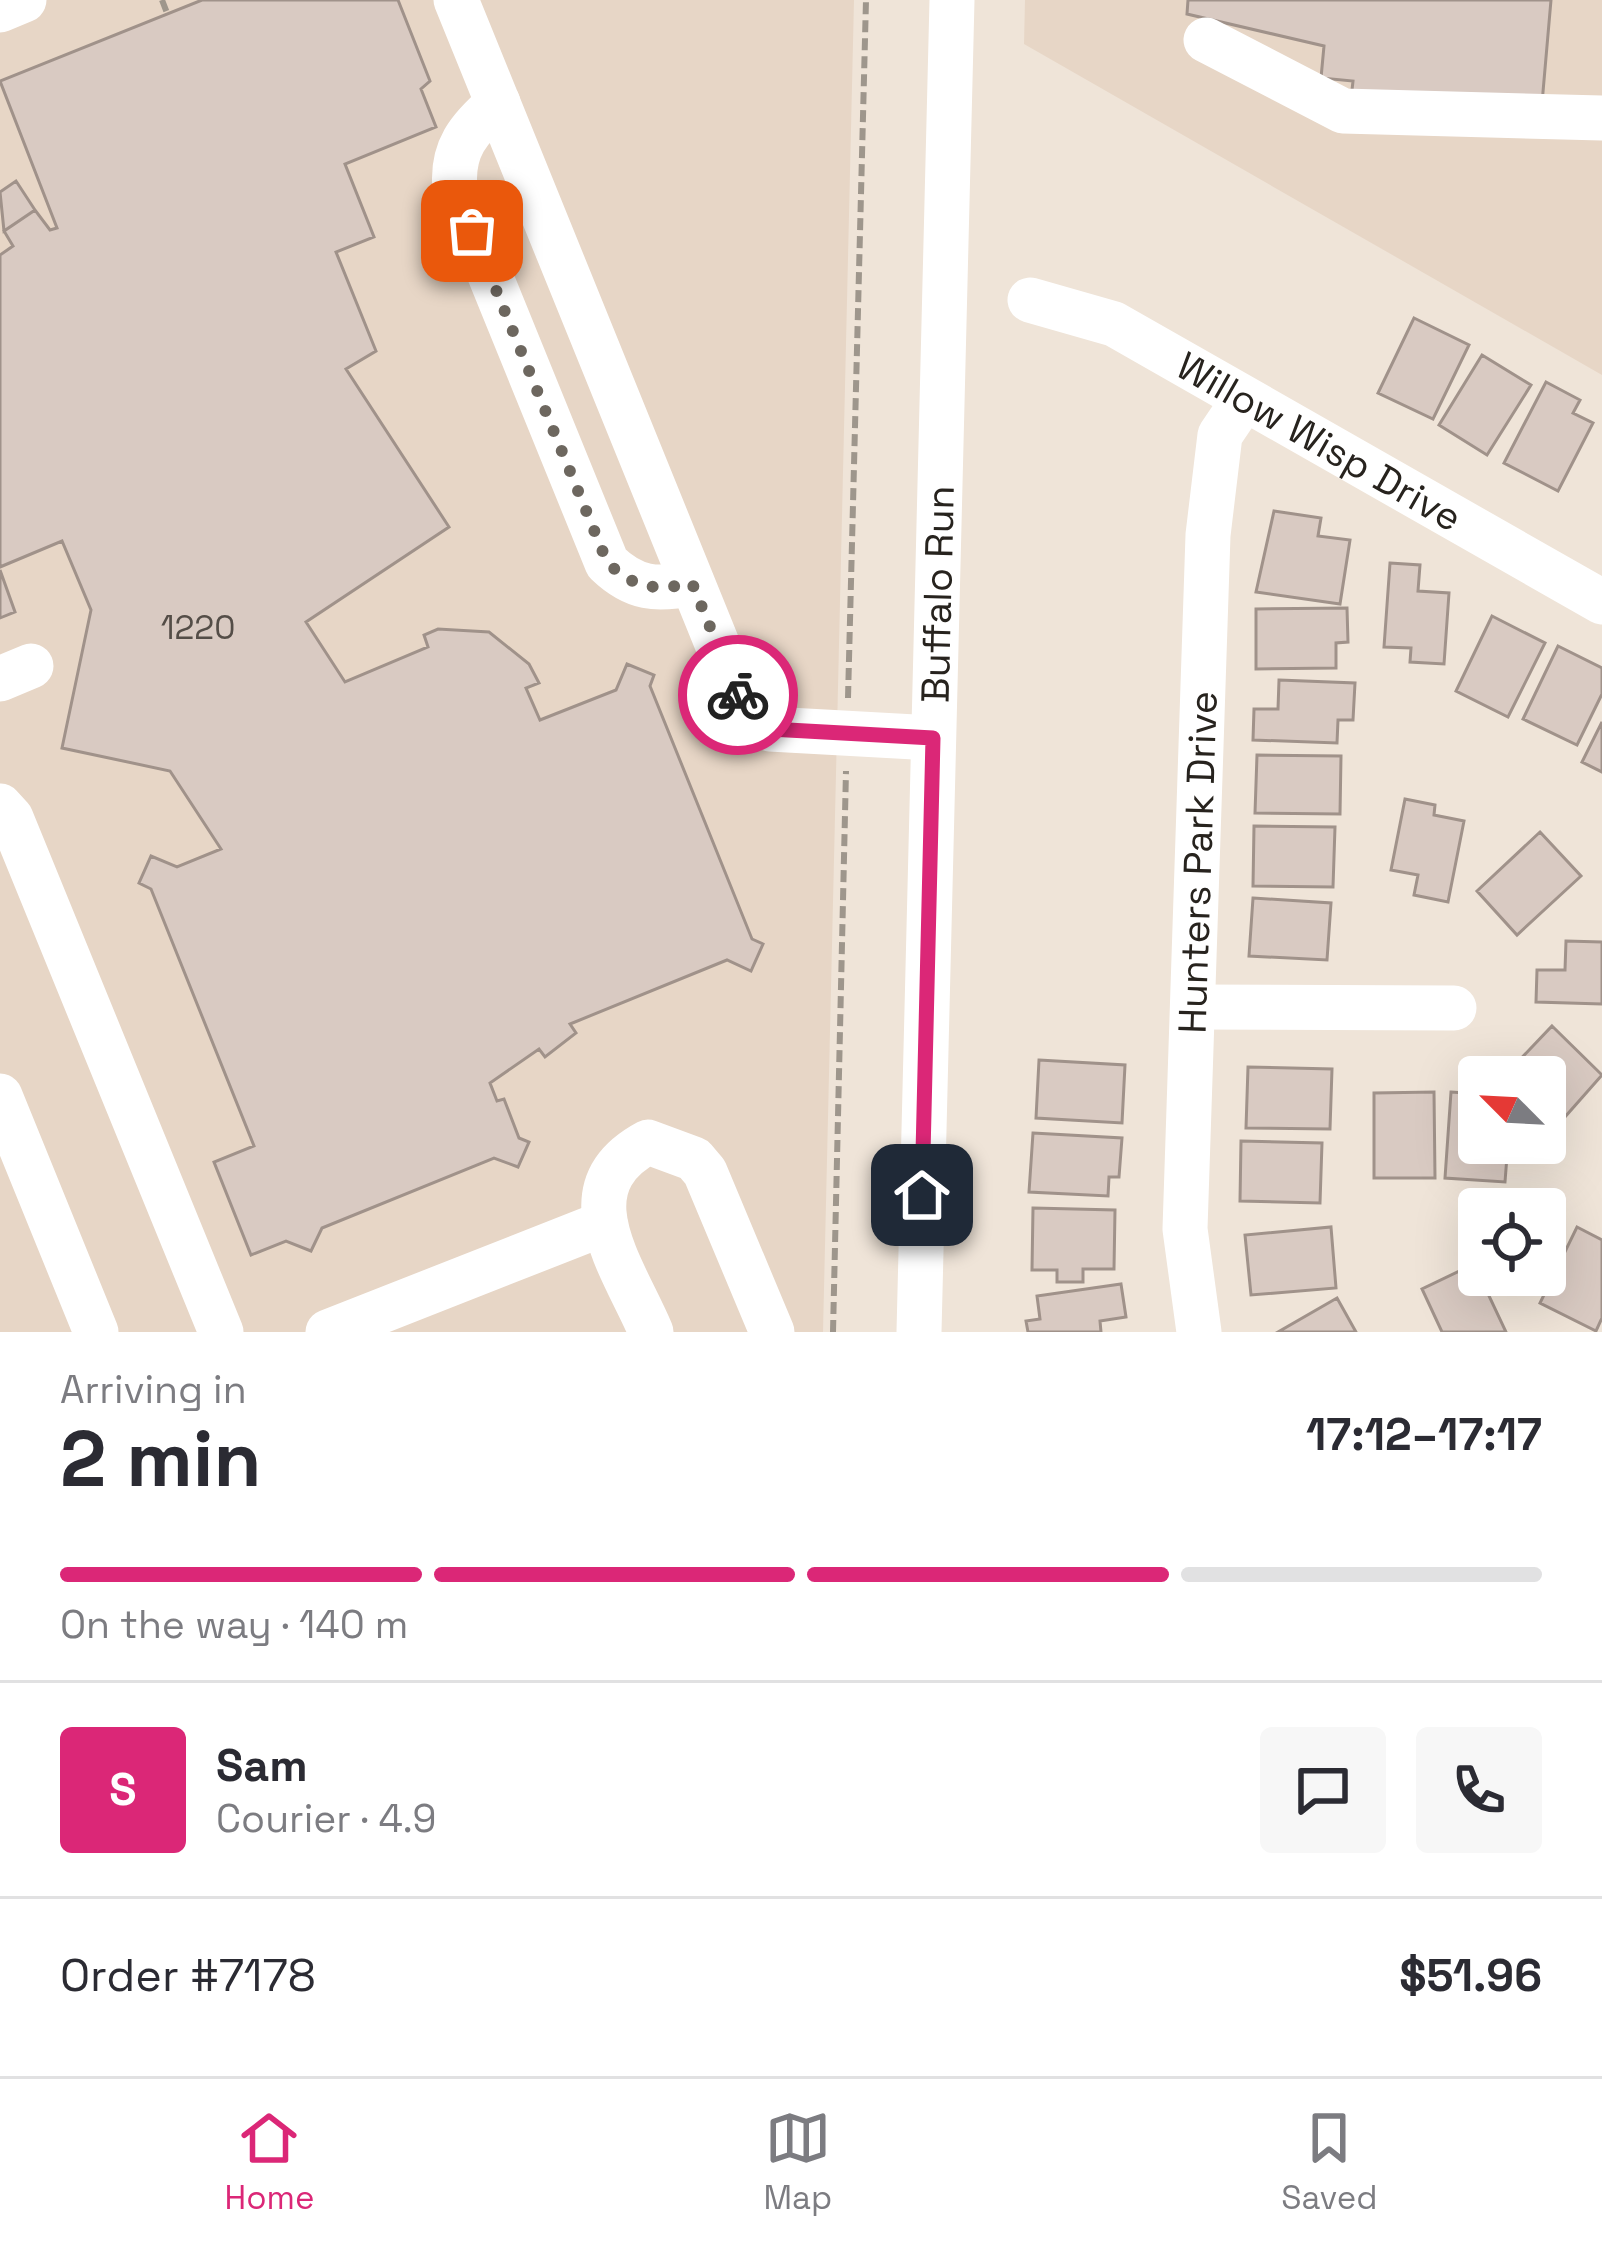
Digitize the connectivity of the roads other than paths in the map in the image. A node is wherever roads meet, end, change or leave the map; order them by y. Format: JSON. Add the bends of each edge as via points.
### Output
{"nodes":[{"id":1,"x":24,"y":0,"type":"edge"},
{"id":2,"x":456,"y":0,"type":"edge"},
{"id":3,"x":952,"y":0,"type":"edge"},
{"id":4,"x":0,"y":10,"type":"edge"},
{"id":5,"x":1206,"y":40,"type":"dead end"},
{"id":6,"x":498,"y":103,"type":"junction"},
{"id":7,"x":1602,"y":118,"type":"edge"},
{"id":8,"x":1030,"y":300,"type":"dead end"},
{"id":9,"x":1244,"y":401,"type":"junction"},
{"id":10,"x":692,"y":583,"type":"junction"},
{"id":11,"x":1602,"y":602,"type":"edge"},
{"id":12,"x":933,"y":738,"type":"junction"},
{"id":13,"x":0,"y":806,"type":"edge"},
{"id":14,"x":1193,"y":1007,"type":"junction"},
{"id":15,"x":1454,"y":1008,"type":"dead end"},
{"id":16,"x":0,"y":1096,"type":"edge"},
{"id":17,"x":604,"y":1222,"type":"junction"},
{"id":18,"x":96,"y":1332,"type":"edge"},
{"id":19,"x":221,"y":1332,"type":"edge"},
{"id":20,"x":328,"y":1332,"type":"edge"},
{"id":21,"x":651,"y":1332,"type":"edge"},
{"id":22,"x":772,"y":1332,"type":"edge"},
{"id":23,"x":920,"y":1332,"type":"edge"},
{"id":24,"x":1199,"y":1332,"type":"edge"}],
"edges":[{"from":1,"to":4,"type":"street"},
{"from":2,"to":6,"type":"street"},
{"from":3,"to":12,"type":"street","name":"Buffalo Run"},
{"from":5,"to":7,"type":"street","via":[[1343,111]]},
{"from":6,"to":10,"type":"street"},
{"from":6,"to":10,"type":"street","via":[[468,129],[453,169],[455,189],[607,562],[644,587]]},
{"from":8,"to":9,"type":"street","name":"Willow Wisp Drive","via":[[1114,323]]},
{"from":9,"to":11,"type":"street","name":"Willow Wisp Drive"},
{"from":9,"to":14,"type":"street","name":"Hunters Park Drive","via":[[1220,435],[1208,535]]},
{"from":10,"to":12,"type":"street","via":[[754,722]]},
{"from":12,"to":23,"type":"street","name":"Buffalo Run"},
{"from":13,"to":19,"type":"street"},
{"from":14,"to":15,"type":"street"},
{"from":14,"to":24,"type":"street","name":"Hunters Park Drive","via":[[1185,1229]]},
{"from":16,"to":18,"type":"street"},
{"from":17,"to":20,"type":"street"},
{"from":17,"to":21,"type":"street"},
{"from":17,"to":22,"type":"street","via":[[603,1190],[631,1151],[648,1142],[694,1159]]}]}
